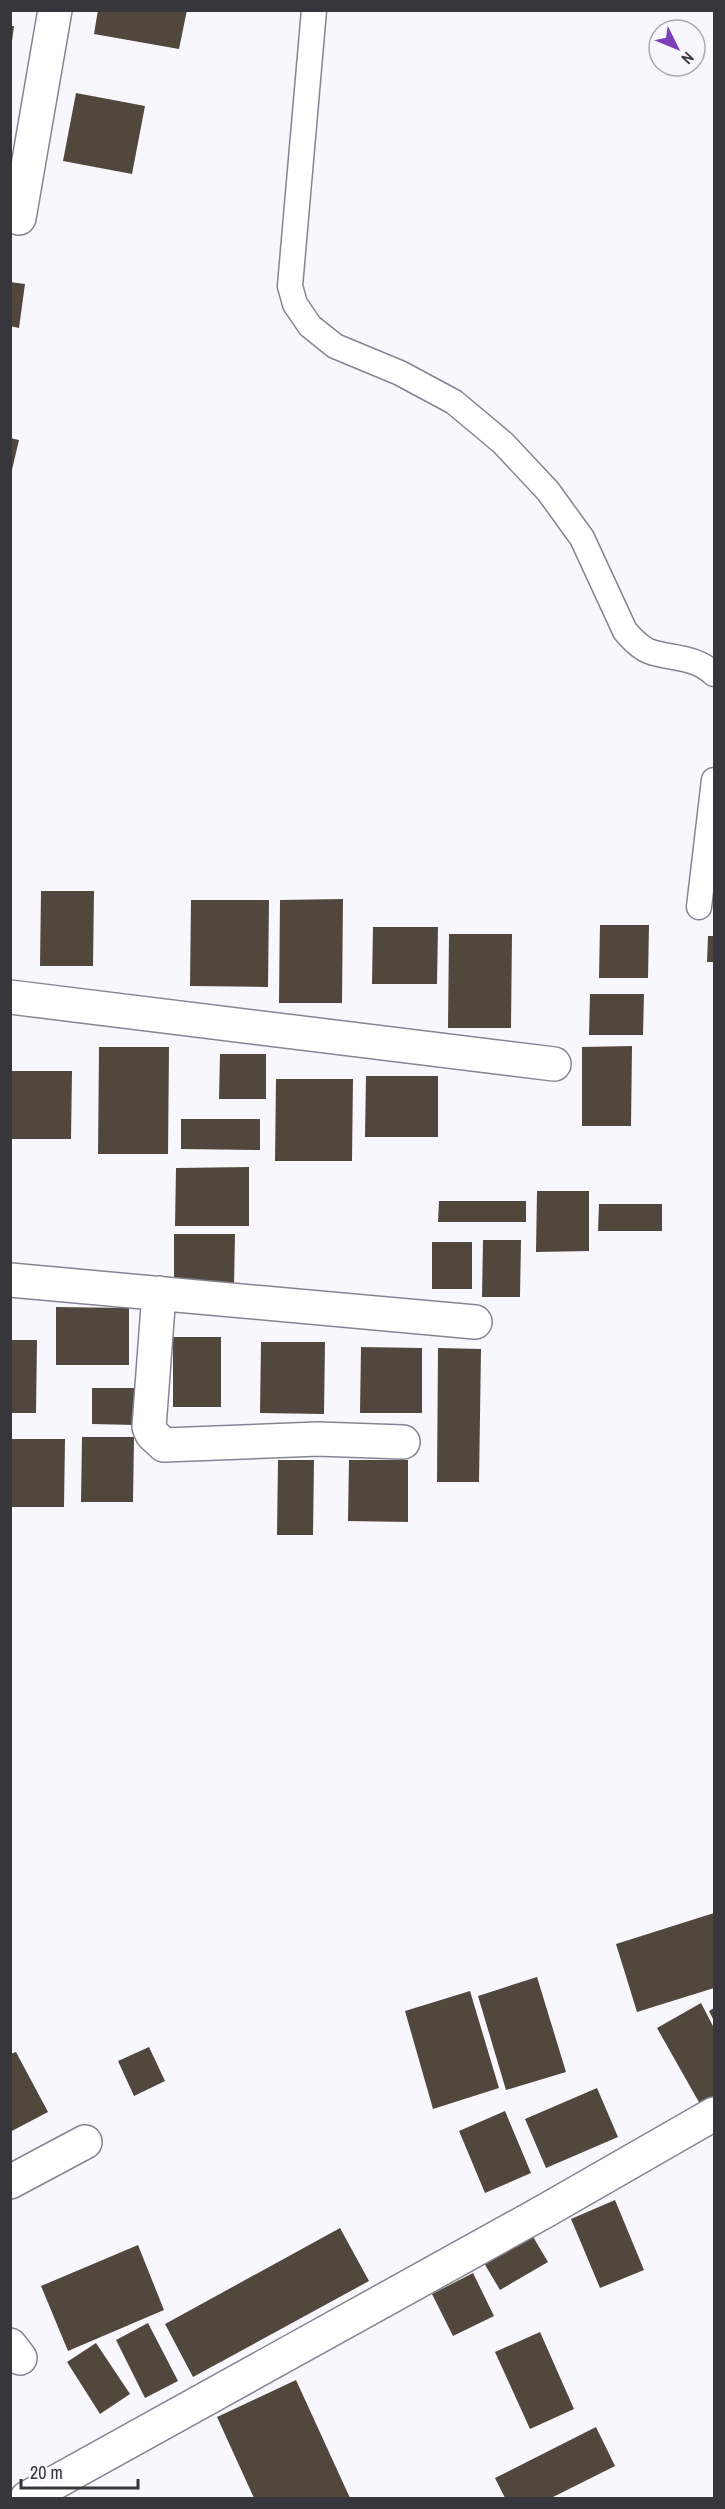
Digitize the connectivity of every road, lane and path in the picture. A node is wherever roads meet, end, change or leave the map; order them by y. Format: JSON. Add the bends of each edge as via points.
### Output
{"nodes":[{"id":1,"x":56,"y":10,"type":"edge"},
{"id":2,"x":314,"y":10,"type":"edge"},
{"id":3,"x":19,"y":218,"type":"dead end"},
{"id":4,"x":714,"y":674,"type":"edge"},
{"id":5,"x":714,"y":780,"type":"edge"},
{"id":6,"x":699,"y":907,"type":"dead end"},
{"id":7,"x":10,"y":997,"type":"edge"},
{"id":8,"x":554,"y":1064,"type":"dead end"},
{"id":9,"x":10,"y":1280,"type":"edge"},
{"id":10,"x":159,"y":1293,"type":"junction"},
{"id":11,"x":475,"y":1322,"type":"dead end"},
{"id":12,"x":403,"y":1442,"type":"dead end"},
{"id":13,"x":714,"y":2114,"type":"edge"},
{"id":14,"x":85,"y":2142,"type":"dead end"},
{"id":15,"x":10,"y":2182,"type":"edge"},
{"id":16,"x":27,"y":2499,"type":"edge"}],
"edges":[{"from":1,"to":3,"type":"street"},
{"from":2,"to":4,"type":"lane","via":[[291,286],[295,304],[310,326],[335,346],[400,373],[454,402],[503,443],[548,490],[582,538],[625,631],[650,652],[676,656]]},
{"from":5,"to":6,"type":"lane"},
{"from":7,"to":8,"type":"street"},
{"from":9,"to":10,"type":"street"},
{"from":10,"to":11,"type":"street"},
{"from":10,"to":12,"type":"street","via":[[149,1427],[164,1445],[318,1439]]},
{"from":13,"to":16,"type":"street"},
{"from":14,"to":15,"type":"street"}]}
